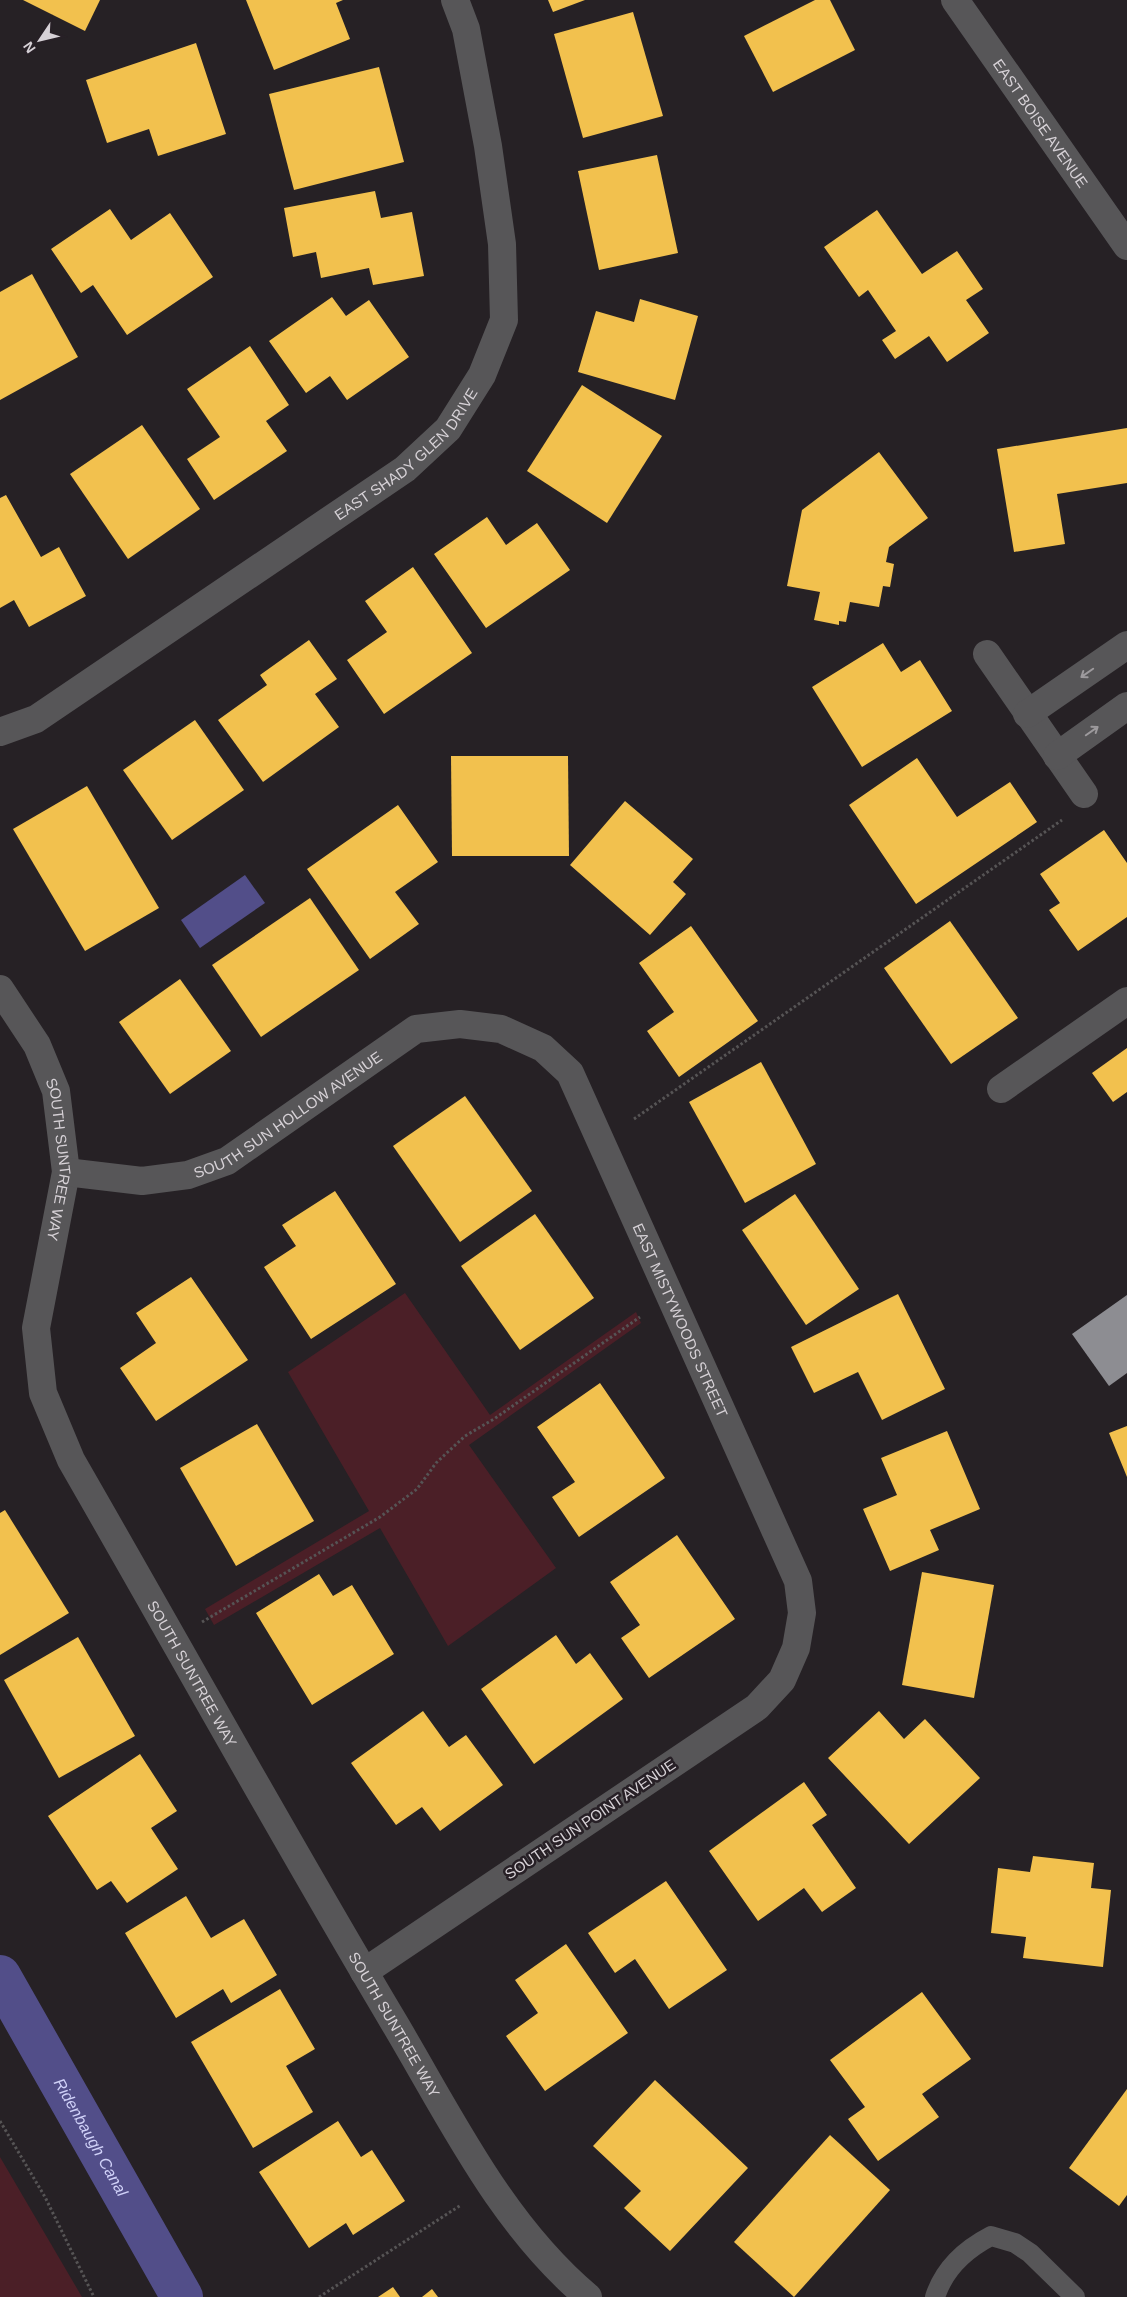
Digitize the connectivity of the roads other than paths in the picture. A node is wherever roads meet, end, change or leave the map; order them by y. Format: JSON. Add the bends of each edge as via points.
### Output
{"nodes":[{"id":1,"x":455,"y":0,"type":"edge"},
{"id":2,"x":955,"y":0,"type":"edge"},
{"id":3,"x":1127,"y":246,"type":"edge"},
{"id":4,"x":1127,"y":645,"type":"edge"},
{"id":5,"x":986,"y":654,"type":"dead end"},
{"id":6,"x":1127,"y":706,"type":"edge"},
{"id":7,"x":1027,"y":714,"type":"junction"},
{"id":8,"x":0,"y":732,"type":"edge"},
{"id":9,"x":1057,"y":756,"type":"junction"},
{"id":10,"x":1084,"y":794,"type":"dead end"},
{"id":11,"x":0,"y":989,"type":"edge"},
{"id":12,"x":1127,"y":1001,"type":"edge"},
{"id":13,"x":501,"y":1029,"type":"joint"},
{"id":14,"x":1001,"y":1088,"type":"dead end"},
{"id":15,"x":66,"y":1172,"type":"junction"},
{"id":16,"x":796,"y":1648,"type":"joint"},
{"id":17,"x":364,"y":1972,"type":"junction"},
{"id":18,"x":588,"y":2297,"type":"edge"},
{"id":19,"x":935,"y":2297,"type":"edge"},
{"id":20,"x":1075,"y":2297,"type":"edge"}],
"edges":[{"from":1,"to":8,"type":"street","name":"EAST SHADY GLEN DRIVE","via":[[466,29],[502,244],[504,320],[482,375],[448,429],[405,469],[36,719]]},
{"from":2,"to":3,"type":"street","name":"EAST BOISE AVENUE"},
{"from":4,"to":7,"type":"street","one_way":true},
{"from":5,"to":7,"type":"street"},
{"from":9,"to":6,"type":"street","one_way":true},
{"from":7,"to":9,"type":"street"},
{"from":9,"to":10,"type":"street"},
{"from":11,"to":15,"type":"street","name":"SOUTH SUNTREE WAY","via":[[37,1045],[56,1091]]},
{"from":12,"to":14,"type":"street"},
{"from":13,"to":15,"type":"street","name":"SOUTH SUN HOLLOW AVENUE","via":[[460,1024],[416,1028],[226,1161],[188,1175],[142,1181]]},
{"from":13,"to":16,"type":"street","name":"EAST MISTYWOODS STREET","via":[[543,1048],[570,1073],[798,1580],[802,1613]]},
{"from":15,"to":17,"type":"street","name":"SOUTH SUNTREE WAY","via":[[36,1328],[43,1392],[71,1460]]},
{"from":16,"to":17,"type":"street","name":"SOUTH SUN POINT AVENUE","via":[[782,1680],[756,1707]]},
{"from":17,"to":18,"type":"street","name":"SOUTH SUNTREE WAY","via":[[490,2184],[520,2227],[565,2278]]},
{"from":19,"to":20,"type":"lane","via":[[950,2268],[972,2246],[991,2236],[1015,2243],[1030,2253]]}]}
